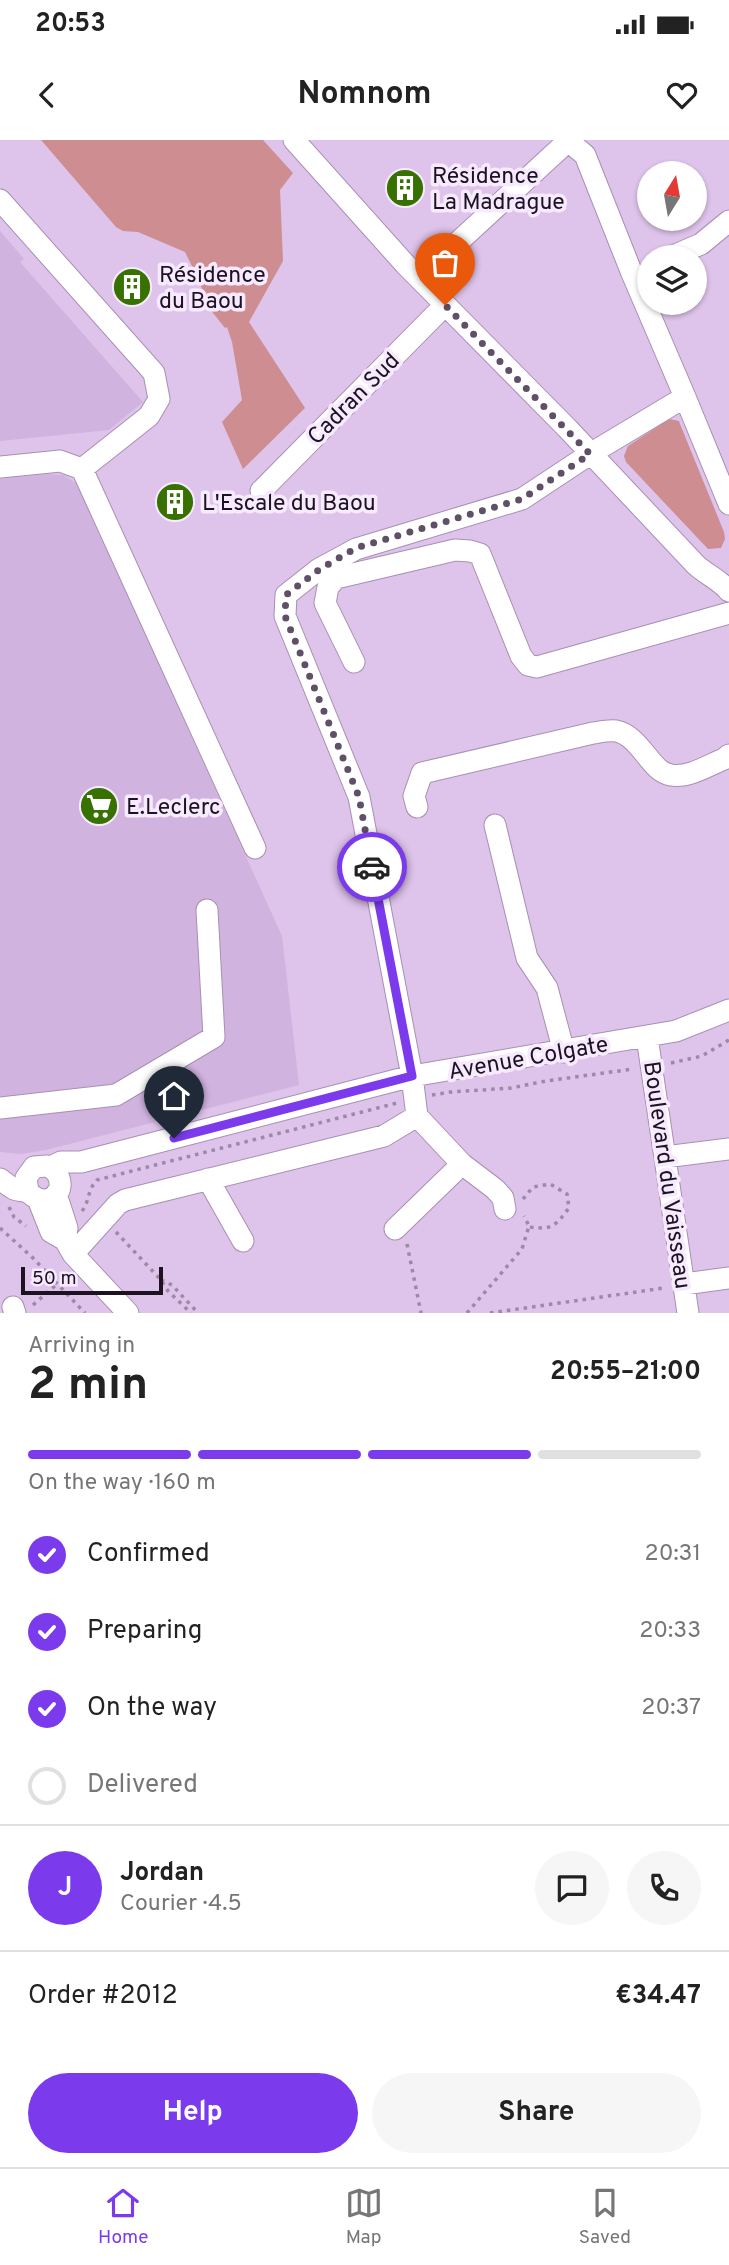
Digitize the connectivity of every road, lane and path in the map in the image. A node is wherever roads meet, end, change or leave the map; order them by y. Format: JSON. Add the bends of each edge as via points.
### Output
{"nodes":[{"id":1,"x":294,"y":140,"type":"edge"},
{"id":2,"x":568,"y":140,"type":"edge"},
{"id":3,"x":0,"y":200,"type":"edge"},
{"id":4,"x":729,"y":221,"type":"edge"},
{"id":5,"x":699,"y":245,"type":"edge"},
{"id":6,"x":419,"y":278,"type":"junction"},
{"id":7,"x":445,"y":305,"type":"junction"},
{"id":8,"x":685,"y":397,"type":"junction"},
{"id":9,"x":590,"y":454,"type":"junction"},
{"id":10,"x":0,"y":467,"type":"edge"},
{"id":11,"x":82,"y":469,"type":"junction"},
{"id":12,"x":261,"y":491,"type":"dead end"},
{"id":13,"x":729,"y":504,"type":"edge"},
{"id":14,"x":727,"y":583,"type":"edge"},
{"id":15,"x":729,"y":613,"type":"edge"},
{"id":16,"x":354,"y":662,"type":"dead end"},
{"id":17,"x":728,"y":760,"type":"edge"},
{"id":18,"x":418,"y":807,"type":"dead end"},
{"id":19,"x":495,"y":825,"type":"dead end"},
{"id":20,"x":255,"y":848,"type":"dead end"},
{"id":21,"x":207,"y":909,"type":"dead end"},
{"id":22,"x":729,"y":1010,"type":"edge"},
{"id":23,"x":647,"y":1037,"type":"junction"},
{"id":24,"x":729,"y":1040,"type":"edge"},
{"id":25,"x":564,"y":1052,"type":"junction"},
{"id":26,"x":665,"y":1065,"type":"dead end"},
{"id":27,"x":639,"y":1068,"type":"dead end"},
{"id":28,"x":412,"y":1076,"type":"junction"},
{"id":29,"x":429,"y":1096,"type":"dead end"},
{"id":30,"x":400,"y":1102,"type":"dead end"},
{"id":31,"x":0,"y":1108,"type":"edge"},
{"id":32,"x":418,"y":1116,"type":"junction"},
{"id":33,"x":729,"y":1149,"type":"edge"},
{"id":34,"x":665,"y":1157,"type":"junction"},
{"id":35,"x":81,"y":1162,"type":"junction"},
{"id":36,"x":462,"y":1164,"type":"junction"},
{"id":37,"x":0,"y":1173,"type":"edge"},
{"id":38,"x":0,"y":1179,"type":"edge"},
{"id":39,"x":208,"y":1179,"type":"junction"},
{"id":40,"x":42,"y":1189,"type":"junction"},
{"id":41,"x":8,"y":1201,"type":"dead end"},
{"id":42,"x":514,"y":1205,"type":"junction"},
{"id":43,"x":79,"y":1215,"type":"dead end"},
{"id":44,"x":111,"y":1227,"type":"dead end"},
{"id":45,"x":529,"y":1227,"type":"junction"},
{"id":46,"x":0,"y":1228,"type":"edge"},
{"id":47,"x":29,"y":1229,"type":"dead end"},
{"id":48,"x":394,"y":1229,"type":"joint"},
{"id":49,"x":243,"y":1241,"type":"dead end"},
{"id":50,"x":69,"y":1247,"type":"junction"},
{"id":51,"x":729,"y":1278,"type":"edge"},
{"id":52,"x":161,"y":1280,"type":"junction"},
{"id":53,"x":58,"y":1283,"type":"junction"},
{"id":54,"x":684,"y":1284,"type":"junction"},
{"id":55,"x":18,"y":1311,"type":"edge"},
{"id":56,"x":85,"y":1313,"type":"edge"},
{"id":57,"x":128,"y":1313,"type":"edge"},
{"id":58,"x":191,"y":1313,"type":"edge"},
{"id":59,"x":198,"y":1313,"type":"edge"},
{"id":60,"x":421,"y":1313,"type":"edge"},
{"id":61,"x":467,"y":1313,"type":"edge"},
{"id":62,"x":490,"y":1313,"type":"edge"},
{"id":63,"x":688,"y":1313,"type":"edge"}],
"edges":[{"from":1,"to":6,"type":"street"},
{"from":2,"to":6,"type":"street"},
{"from":2,"to":8,"type":"street","via":[[585,155]]},
{"from":3,"to":11,"type":"street","via":[[154,373],[159,399],[149,416]]},
{"from":4,"to":5,"type":"street"},
{"from":6,"to":7,"type":"street"},
{"from":7,"to":9,"type":"street"},
{"from":7,"to":12,"type":"street","name":"Cadran Sud"},
{"from":8,"to":9,"type":"street"},
{"from":8,"to":13,"type":"street"},
{"from":9,"to":14,"type":"street","via":[[696,565]]},
{"from":9,"to":28,"type":"street","via":[[522,499],[356,548],[286,595],[285,616],[359,797]]},
{"from":10,"to":11,"type":"street","via":[[60,461]]},
{"from":11,"to":20,"type":"street"},
{"from":15,"to":16,"type":"street","via":[[537,667],[521,656],[480,554],[455,550],[336,578],[328,587],[325,603]]},
{"from":17,"to":18,"type":"street","via":[[671,775],[633,738],[615,731],[593,733],[422,773],[414,796]]},
{"from":19,"to":25,"type":"street","via":[[527,958],[547,988]]},
{"from":21,"to":31,"type":"street","via":[[214,1037],[116,1095]]},
{"from":22,"to":23,"type":"street","name":"Avenue Colgate","via":[[693,1026]]},
{"from":23,"to":25,"type":"street","name":"Avenue Colgate"},
{"from":23,"to":34,"type":"street","name":"Boulevard du Vaisseau"},
{"from":24,"to":26,"type":"path","via":[[702,1056]]},
{"from":25,"to":28,"type":"street","name":"Avenue Colgate"},
{"from":27,"to":29,"type":"path"},
{"from":28,"to":32,"type":"street"},
{"from":28,"to":35,"type":"street","name":"Avenue Colgate"},
{"from":30,"to":43,"type":"path","via":[[97,1180]]},
{"from":32,"to":36,"type":"street"},
{"from":32,"to":39,"type":"street","via":[[384,1136]]},
{"from":33,"to":34,"type":"street"},
{"from":34,"to":54,"type":"street","name":"Boulevard du Vaisseau"},
{"from":35,"to":40,"type":"street","via":[[70,1183]]},
{"from":35,"to":40,"type":"street","name":"Avenue Colgate","via":[[51,1167],[60,1177]]},
{"from":36,"to":42,"type":"street"},
{"from":36,"to":48,"type":"street"},
{"from":37,"to":40,"type":"street"},
{"from":38,"to":40,"type":"street","via":[[16,1190]]},
{"from":39,"to":49,"type":"street"},
{"from":39,"to":50,"type":"street","via":[[125,1200]]},
{"from":40,"to":50,"type":"street","name":"Avenue Colgate","via":[[67,1228]]},
{"from":41,"to":47,"type":"path","via":[[14,1217]]},
{"from":42,"to":45,"type":"path"},
{"from":42,"to":45,"type":"path","via":[[533,1187],[550,1184],[567,1194],[569,1208],[555,1225]]},
{"from":44,"to":52,"type":"path"},
{"from":45,"to":61,"type":"path","via":[[522,1249]]},
{"from":46,"to":53,"type":"path"},
{"from":48,"to":60,"type":"path","via":[[410,1246]]},
{"from":50,"to":57,"type":"street"},
{"from":51,"to":54,"type":"street"},
{"from":52,"to":58,"type":"path"},
{"from":52,"to":59,"type":"path","via":[[172,1285]]},
{"from":53,"to":55,"type":"path"},
{"from":53,"to":56,"type":"path"},
{"from":54,"to":62,"type":"path"},
{"from":54,"to":63,"type":"street","name":"Boulevard du Vaisseau"}]}
